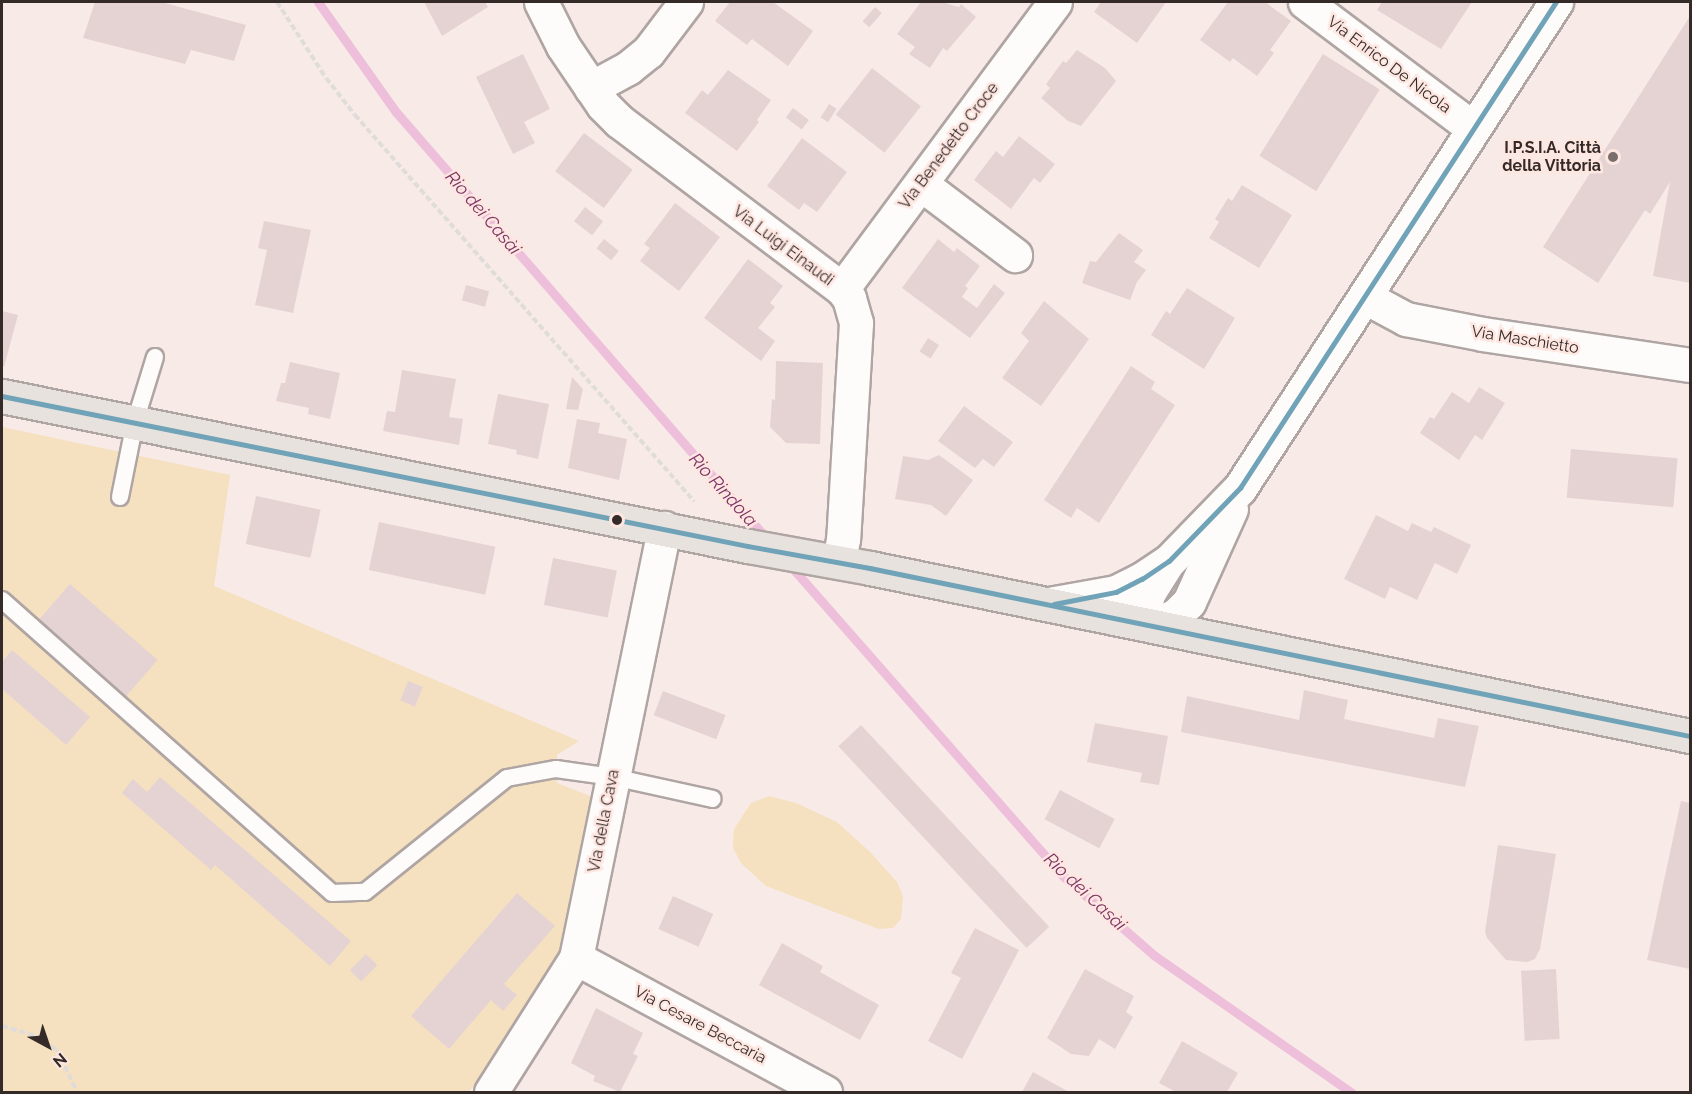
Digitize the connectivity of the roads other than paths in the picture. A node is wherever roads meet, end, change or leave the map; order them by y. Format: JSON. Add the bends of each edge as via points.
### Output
{"nodes":[{"id":1,"x":541,"y":2,"type":"edge"},
{"id":2,"x":686,"y":2,"type":"edge"},
{"id":3,"x":1055,"y":2,"type":"edge"},
{"id":4,"x":1305,"y":2,"type":"edge"},
{"id":5,"x":1556,"y":2,"type":"edge"},
{"id":6,"x":591,"y":88,"type":"junction"},
{"id":7,"x":1473,"y":128,"type":"junction"},
{"id":8,"x":921,"y":184,"type":"junction"},
{"id":9,"x":1015,"y":255,"type":"dead end"},
{"id":10,"x":842,"y":289,"type":"junction"},
{"id":11,"x":1365,"y":297,"type":"junction"},
{"id":12,"x":154,"y":357,"type":"dead end"},
{"id":13,"x":1690,"y":365,"type":"edge"},
{"id":14,"x":2,"y":396,"type":"edge"},
{"id":15,"x":135,"y":422,"type":"junction"},
{"id":16,"x":1240,"y":488,"type":"junction"},
{"id":17,"x":120,"y":496,"type":"dead end"},
{"id":18,"x":663,"y":528,"type":"junction"},
{"id":19,"x":1169,"y":561,"type":"junction"},
{"id":20,"x":839,"y":562,"type":"junction"},
{"id":21,"x":1196,"y":584,"type":"junction"},
{"id":22,"x":2,"y":600,"type":"edge"},
{"id":23,"x":1048,"y":604,"type":"junction"},
{"id":24,"x":1144,"y":624,"type":"junction"},
{"id":25,"x":1227,"y":641,"type":"junction"},
{"id":26,"x":1690,"y":735,"type":"edge"},
{"id":27,"x":613,"y":777,"type":"junction"},
{"id":28,"x":713,"y":799,"type":"dead end"},
{"id":29,"x":576,"y":958,"type":"junction"},
{"id":30,"x":491,"y":1092,"type":"edge"},
{"id":31,"x":825,"y":1092,"type":"edge"}],
"edges":[{"from":1,"to":6,"type":"street","name":"Via Luigi Einaudi","via":[[563,46]]},
{"from":2,"to":6,"type":"street","via":[[648,52]]},
{"from":3,"to":8,"type":"street","name":"Via Benedetto Croce"},
{"from":4,"to":7,"type":"street","name":"Via Enrico De Nicola"},
{"from":5,"to":7,"type":"street"},
{"from":6,"to":10,"type":"street","name":"Via Luigi Einaudi","via":[[635,135]]},
{"from":7,"to":11,"type":"street"},
{"from":8,"to":9,"type":"street"},
{"from":8,"to":10,"type":"street","name":"Via Benedetto Croce"},
{"from":10,"to":20,"type":"street","name":"Via Luigi Einaudi","via":[[855,310],[856,323]]},
{"from":11,"to":13,"type":"street","name":"Via Maschietto","via":[[1406,319]]},
{"from":11,"to":16,"type":"street"},
{"from":12,"to":15,"type":"lane"},
{"from":14,"to":15,"type":"main road"},
{"from":15,"to":17,"type":"lane"},
{"from":15,"to":18,"type":"main road"},
{"from":16,"to":19,"type":"street"},
{"from":16,"to":21,"type":"street"},
{"from":18,"to":20,"type":"main road"},
{"from":18,"to":27,"type":"street","name":"Via della Cava"},
{"from":19,"to":23,"type":"street","via":[[1116,592]]},
{"from":19,"to":24,"type":"street","via":[[1148,594]]},
{"from":20,"to":23,"type":"main road"},
{"from":21,"to":24,"type":"street","via":[[1189,602],[1176,615]]},
{"from":21,"to":25,"type":"street","via":[[1207,626]]},
{"from":22,"to":27,"type":"lane","via":[[332,893],[365,892],[507,778],[556,769]]},
{"from":23,"to":24,"type":"main road"},
{"from":24,"to":25,"type":"main road"},
{"from":25,"to":26,"type":"main road"},
{"from":27,"to":28,"type":"lane"},
{"from":27,"to":29,"type":"street","name":"Via della Cava"},
{"from":29,"to":30,"type":"street","name":"Via della Cava"},
{"from":29,"to":31,"type":"street","name":"Via Cesare Beccaria"}]}
